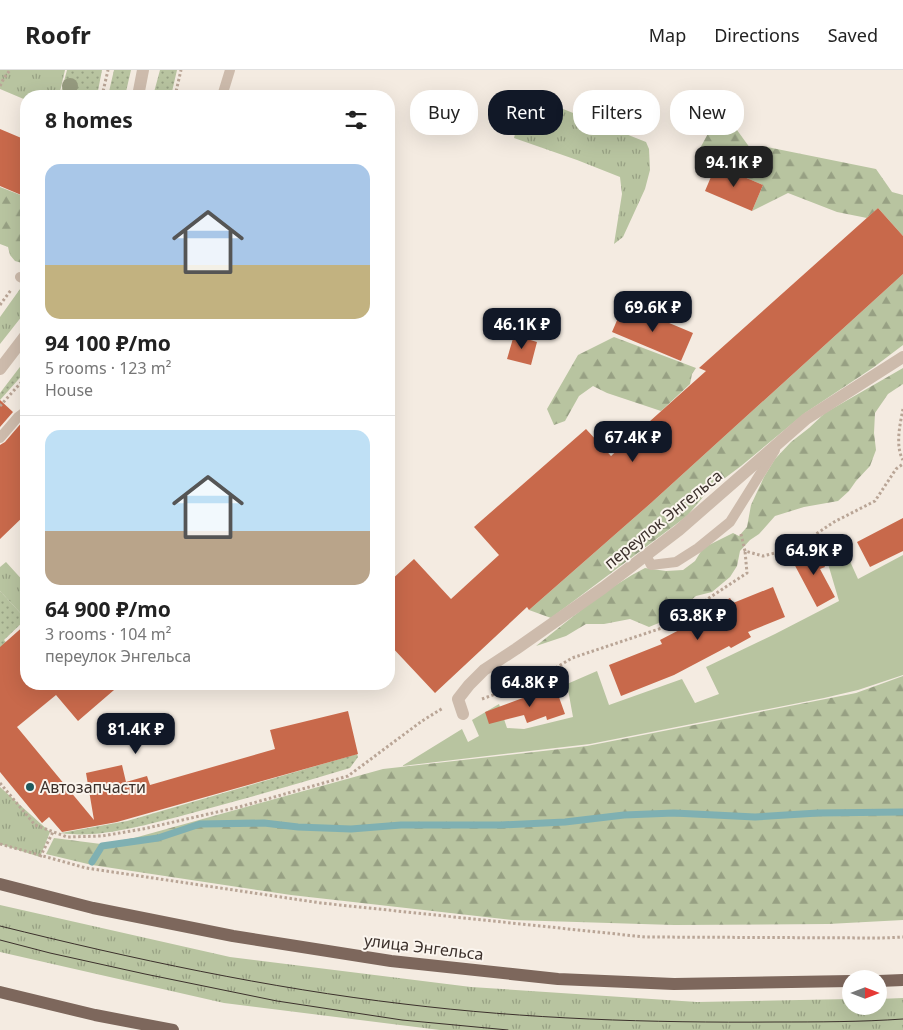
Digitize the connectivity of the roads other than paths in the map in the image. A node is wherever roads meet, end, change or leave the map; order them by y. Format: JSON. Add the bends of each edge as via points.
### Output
{"nodes":[{"id":1,"x":143,"y":70,"type":"edge"},
{"id":2,"x":230,"y":70,"type":"edge"},
{"id":3,"x":139,"y":90,"type":"edge"},
{"id":4,"x":224,"y":90,"type":"edge"},
{"id":5,"x":20,"y":343,"type":"edge"},
{"id":6,"x":903,"y":357,"type":"edge"},
{"id":7,"x":0,"y":369,"type":"edge"},
{"id":8,"x":20,"y":416,"type":"edge"},
{"id":9,"x":0,"y":438,"type":"edge"},
{"id":10,"x":783,"y":439,"type":"junction"},
{"id":11,"x":646,"y":555,"type":"junction"},
{"id":12,"x":463,"y":714,"type":"dead end"},
{"id":13,"x":0,"y":884,"type":"edge"},
{"id":14,"x":888,"y":980,"type":"edge"},
{"id":15,"x":903,"y":980,"type":"edge"},
{"id":16,"x":842,"y":981,"type":"edge"},
{"id":17,"x":0,"y":992,"type":"edge"},
{"id":18,"x":173,"y":1030,"type":"edge"}],
"edges":[{"from":1,"to":3,"type":"street"},
{"from":2,"to":4,"type":"lane"},
{"from":5,"to":7,"type":"street"},
{"from":6,"to":10,"type":"street","name":"переулок Энгельса","via":[[806,419]]},
{"from":8,"to":9,"type":"lane"},
{"from":10,"to":11,"type":"street","name":"переулок Энгельса"},
{"from":10,"to":11,"type":"lane","via":[[730,522],[676,562],[651,565]]},
{"from":11,"to":12,"type":"street","name":"переулок Энгельса","via":[[484,670],[458,699]]},
{"from":13,"to":16,"type":"main road","name":"улица Энгельса","via":[[93,908],[187,927],[391,961],[558,979],[674,984]]},
{"from":14,"to":15,"type":"main road"},
{"from":17,"to":18,"type":"main road"}]}
